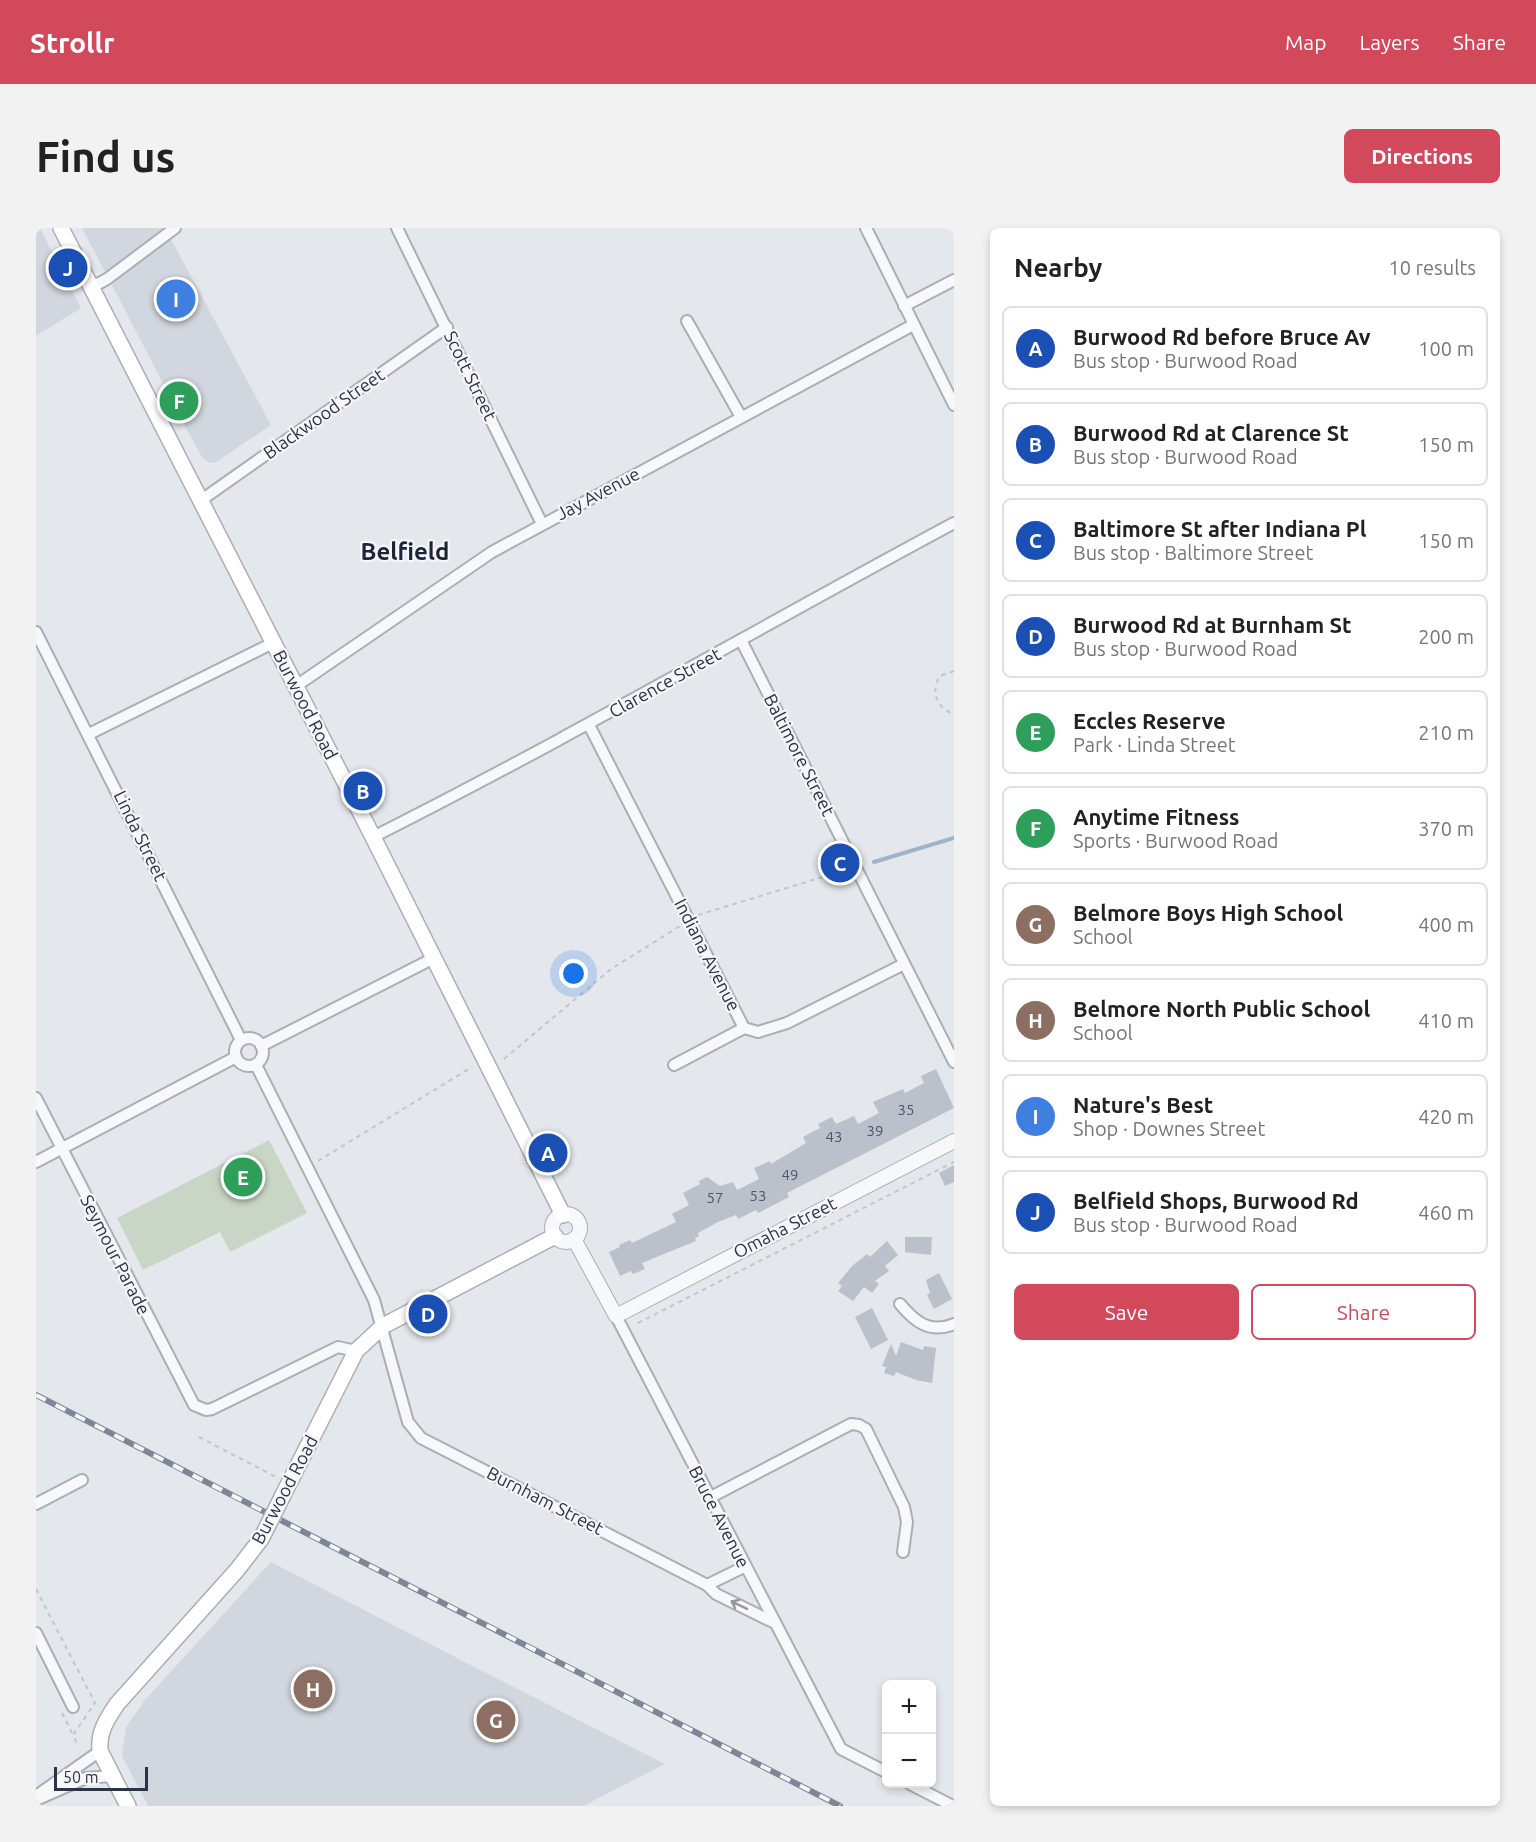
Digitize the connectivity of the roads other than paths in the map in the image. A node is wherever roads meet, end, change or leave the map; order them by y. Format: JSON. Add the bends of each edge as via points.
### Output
{"nodes":[{"id":1,"x":61,"y":228,"type":"edge"},
{"id":2,"x":175,"y":228,"type":"edge"},
{"id":3,"x":397,"y":228,"type":"edge"},
{"id":4,"x":866,"y":228,"type":"edge"},
{"id":5,"x":954,"y":280,"type":"edge"},
{"id":6,"x":92,"y":287,"type":"junction"},
{"id":7,"x":904,"y":306,"type":"junction"},
{"id":8,"x":687,"y":321,"type":"dead end"},
{"id":9,"x":913,"y":325,"type":"junction"},
{"id":10,"x":447,"y":327,"type":"junction"},
{"id":11,"x":954,"y":405,"type":"edge"},
{"id":12,"x":741,"y":417,"type":"junction"},
{"id":13,"x":200,"y":501,"type":"junction"},
{"id":14,"x":954,"y":523,"type":"edge"},
{"id":15,"x":542,"y":524,"type":"junction"},
{"id":16,"x":36,"y":632,"type":"edge"},
{"id":17,"x":741,"y":640,"type":"junction"},
{"id":18,"x":273,"y":643,"type":"junction"},
{"id":19,"x":296,"y":686,"type":"junction"},
{"id":20,"x":589,"y":725,"type":"junction"},
{"id":21,"x":89,"y":734,"type":"junction"},
{"id":22,"x":373,"y":837,"type":"junction"},
{"id":23,"x":434,"y":958,"type":"junction"},
{"id":24,"x":904,"y":964,"type":"junction"},
{"id":25,"x":744,"y":1028,"type":"junction"},
{"id":26,"x":241,"y":1041,"type":"junction"},
{"id":27,"x":261,"y":1046,"type":"junction"},
{"id":28,"x":236,"y":1057,"type":"junction"},
{"id":29,"x":954,"y":1062,"type":"edge"},
{"id":30,"x":256,"y":1065,"type":"junction"},
{"id":31,"x":674,"y":1065,"type":"dead end"},
{"id":32,"x":36,"y":1098,"type":"edge"},
{"id":33,"x":954,"y":1141,"type":"edge"},
{"id":34,"x":62,"y":1149,"type":"junction"},
{"id":35,"x":36,"y":1162,"type":"edge"},
{"id":36,"x":562,"y":1215,"type":"junction"},
{"id":37,"x":555,"y":1236,"type":"junction"},
{"id":38,"x":574,"y":1239,"type":"junction"},
{"id":39,"x":900,"y":1304,"type":"dead end"},
{"id":40,"x":616,"y":1316,"type":"junction"},
{"id":41,"x":954,"y":1324,"type":"edge"},
{"id":42,"x":383,"y":1326,"type":"junction"},
{"id":43,"x":356,"y":1351,"type":"junction"},
{"id":44,"x":82,"y":1480,"type":"dead end"},
{"id":45,"x":710,"y":1498,"type":"junction"},
{"id":46,"x":36,"y":1504,"type":"edge"},
{"id":47,"x":903,"y":1552,"type":"dead end"},
{"id":48,"x":744,"y":1567,"type":"junction"},
{"id":49,"x":707,"y":1585,"type":"junction"},
{"id":50,"x":773,"y":1622,"type":"junction"},
{"id":51,"x":36,"y":1633,"type":"edge"},
{"id":52,"x":73,"y":1707,"type":"dead end"},
{"id":53,"x":100,"y":1751,"type":"junction"},
{"id":54,"x":882,"y":1770,"type":"edge"},
{"id":55,"x":112,"y":1776,"type":"junction"},
{"id":56,"x":918,"y":1788,"type":"edge"},
{"id":57,"x":36,"y":1798,"type":"edge"},
{"id":58,"x":128,"y":1806,"type":"edge"},
{"id":59,"x":954,"y":1806,"type":"edge"}],
"edges":[{"from":1,"to":6,"type":"main road","name":"Burwood Road"},
{"from":2,"to":6,"type":"street"},
{"from":3,"to":10,"type":"street","name":"Scott Street"},
{"from":4,"to":7,"type":"street"},
{"from":5,"to":7,"type":"street"},
{"from":6,"to":13,"type":"main road","name":"Burwood Road"},
{"from":7,"to":9,"type":"street"},
{"from":8,"to":12,"type":"street"},
{"from":9,"to":11,"type":"street"},
{"from":9,"to":12,"type":"street","name":"Jay Avenue"},
{"from":10,"to":13,"type":"street","name":"Blackwood Street"},
{"from":10,"to":15,"type":"street","name":"Scott Street"},
{"from":12,"to":15,"type":"street","name":"Jay Avenue"},
{"from":13,"to":18,"type":"main road","name":"Burwood Road"},
{"from":14,"to":17,"type":"street","name":"Clarence Street"},
{"from":15,"to":19,"type":"street","name":"Jay Avenue","via":[[492,552]]},
{"from":16,"to":21,"type":"street","name":"Linda Street"},
{"from":17,"to":20,"type":"street","name":"Clarence Street"},
{"from":17,"to":24,"type":"street","name":"Baltimore Street"},
{"from":18,"to":19,"type":"main road","name":"Burwood Road"},
{"from":18,"to":21,"type":"street"},
{"from":19,"to":22,"type":"main road","name":"Burwood Road"},
{"from":20,"to":22,"type":"street","name":"Clarence Street"},
{"from":20,"to":25,"type":"street","name":"Indiana Avenue"},
{"from":21,"to":26,"type":"street","name":"Linda Street"},
{"from":22,"to":23,"type":"main road","name":"Burwood Road"},
{"from":23,"to":27,"type":"street"},
{"from":23,"to":36,"type":"main road","name":"Burwood Road"},
{"from":24,"to":25,"type":"street","name":"Indiana Avenue","via":[[787,1023],[758,1032]]},
{"from":24,"to":29,"type":"street","name":"Baltimore Street"},
{"from":25,"to":31,"type":"street"},
{"from":26,"to":27,"type":"street","via":[[250,1038]]},
{"from":26,"to":28,"type":"street","via":[[235,1048]]},
{"from":27,"to":30,"type":"street","via":[[262,1058]]},
{"from":28,"to":30,"type":"street","via":[[243,1065]]},
{"from":28,"to":34,"type":"street"},
{"from":30,"to":42,"type":"street","via":[[374,1300]]},
{"from":32,"to":34,"type":"street","name":"Seymour Parade"},
{"from":33,"to":40,"type":"street","name":"Omaha Street"},
{"from":34,"to":35,"type":"street"},
{"from":34,"to":43,"type":"street","name":"Seymour Parade","via":[[189,1400],[199,1408],[220,1405],[338,1347]]},
{"from":36,"to":37,"type":"street","via":[[553,1224]]},
{"from":36,"to":38,"type":"street","via":[[572,1215],[579,1221],[580,1229]]},
{"from":37,"to":38,"type":"street","via":[[563,1242]]},
{"from":37,"to":42,"type":"main road","name":"Burwood Road"},
{"from":38,"to":40,"type":"street","name":"Bruce Avenue"},
{"from":39,"to":41,"type":"street","via":[[925,1326],[942,1328]]},
{"from":40,"to":45,"type":"street","name":"Bruce Avenue"},
{"from":42,"to":43,"type":"main road","name":"Burwood Road"},
{"from":42,"to":49,"type":"street","name":"Burnham Street","via":[[408,1422],[421,1437]]},
{"from":43,"to":53,"type":"main road","name":"Burwood Road","bridge":true,"via":[[261,1539],[117,1704],[100,1733]]},
{"from":44,"to":46,"type":"street"},
{"from":45,"to":47,"type":"street","via":[[851,1424],[859,1425],[866,1429],[904,1507],[907,1522]]},
{"from":45,"to":48,"type":"street","name":"Bruce Avenue"},
{"from":48,"to":49,"type":"street"},
{"from":48,"to":50,"type":"street","name":"Bruce Avenue"},
{"from":50,"to":49,"type":"street","name":"Burnham Street","one_way":true,"via":[[716,1594]]},
{"from":50,"to":54,"type":"street","name":"Bruce Avenue","via":[[841,1749]]},
{"from":51,"to":52,"type":"street"},
{"from":53,"to":55,"type":"main road"},
{"from":53,"to":57,"type":"street"},
{"from":55,"to":57,"type":"street","via":[[86,1778]]},
{"from":55,"to":58,"type":"main road"},
{"from":56,"to":59,"type":"street"}]}
